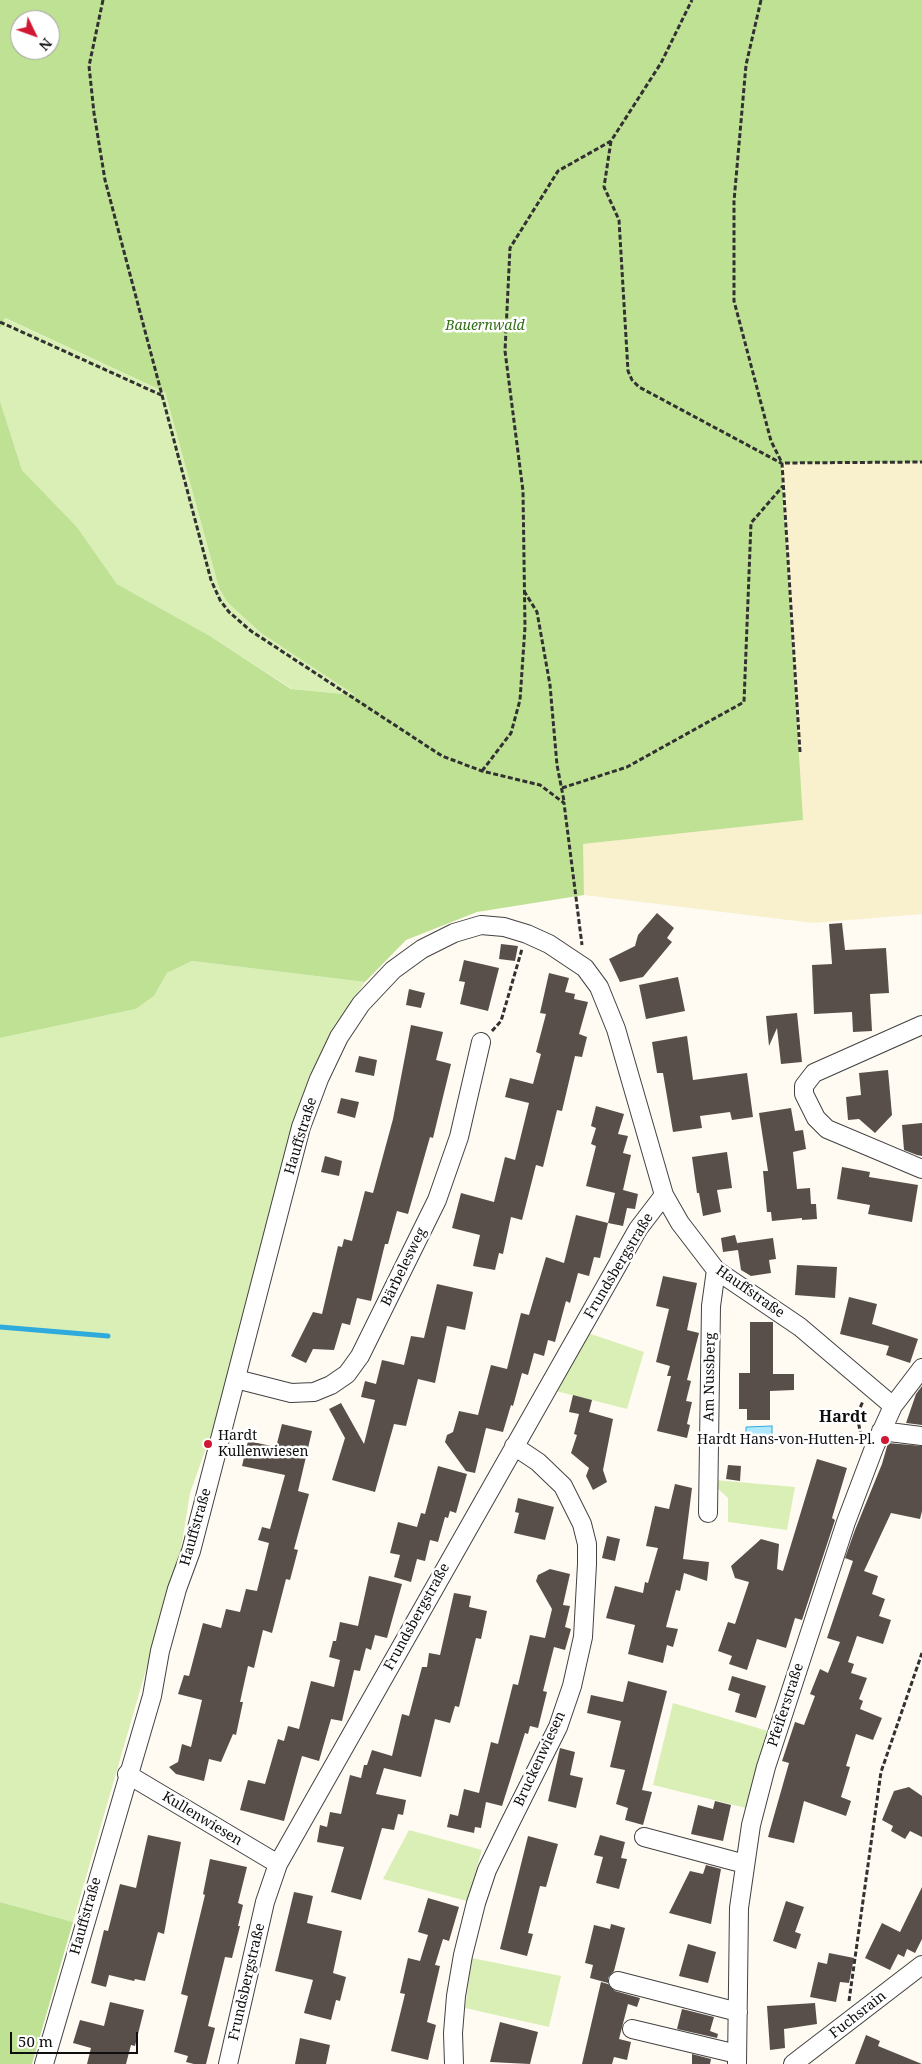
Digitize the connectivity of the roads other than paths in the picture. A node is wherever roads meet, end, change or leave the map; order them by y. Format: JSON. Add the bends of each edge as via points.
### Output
{"nodes":[{"id":1,"x":922,"y":1025,"type":"edge"},
{"id":2,"x":481,"y":1042,"type":"road end"},
{"id":3,"x":922,"y":1168,"type":"edge"},
{"id":4,"x":664,"y":1195,"type":"junction"},
{"id":5,"x":716,"y":1270,"type":"junction"},
{"id":6,"x":922,"y":1368,"type":"edge"},
{"id":7,"x":236,"y":1379,"type":"junction"},
{"id":8,"x":893,"y":1406,"type":"junction"},
{"id":9,"x":881,"y":1431,"type":"junction"},
{"id":10,"x":922,"y":1436,"type":"edge"},
{"id":11,"x":514,"y":1446,"type":"junction"},
{"id":12,"x":708,"y":1514,"type":"dead end"},
{"id":13,"x":127,"y":1774,"type":"junction"},
{"id":14,"x":644,"y":1836,"type":"dead end"},
{"id":15,"x":278,"y":1864,"type":"junction"},
{"id":16,"x":745,"y":1864,"type":"junction"},
{"id":17,"x":922,"y":1965,"type":"edge"},
{"id":18,"x":618,"y":1981,"type":"dead end"},
{"id":19,"x":738,"y":2012,"type":"junction"},
{"id":20,"x":632,"y":2029,"type":"dead end"},
{"id":21,"x":737,"y":2059,"type":"edge"},
{"id":22,"x":44,"y":2064,"type":"edge"},
{"id":23,"x":228,"y":2064,"type":"edge"},
{"id":24,"x":454,"y":2064,"type":"edge"},
{"id":25,"x":793,"y":2064,"type":"edge"}],
"edges":[{"from":1,"to":3,"type":"street","via":[[814,1073],[804,1086],[804,1094],[816,1118],[827,1130]]},
{"from":2,"to":7,"type":"street","name":"Bärbelesweg","via":[[459,1137],[437,1200],[360,1356],[347,1374],[314,1392],[290,1393]]},
{"from":4,"to":5,"type":"street","name":"Hauffstraße","via":[[680,1223]]},
{"from":4,"to":7,"type":"street","name":"Hauffstraße","via":[[616,1029],[599,987],[584,968],[549,944],[504,927],[480,926],[454,933],[422,949],[393,970],[361,1004],[339,1037],[301,1127]]},
{"from":4,"to":11,"type":"street","name":"Frundsbergstraße","via":[[638,1229]]},
{"from":5,"to":8,"type":"street","name":"Hauffstraße","via":[[800,1327]]},
{"from":5,"to":12,"type":"street","name":"Am Nussberg","via":[[711,1306]]},
{"from":6,"to":8,"type":"street","name":"Pfeiferstraße"},
{"from":7,"to":13,"type":"street","name":"Hauffstraße","via":[[191,1550],[160,1651],[152,1696]]},
{"from":8,"to":9,"type":"street","name":"Pfeiferstraße"},
{"from":9,"to":10,"type":"street"},
{"from":9,"to":16,"type":"street","name":"Pfeiferstraße","via":[[846,1522],[766,1767]]},
{"from":11,"to":15,"type":"street","name":"Frundsbergstraße"},
{"from":11,"to":24,"type":"street","name":"Bruckenwiesen","via":[[538,1462],[563,1486],[582,1524],[586,1544],[584,1618],[572,1686],[558,1727],[508,1827],[476,1903],[456,1996]]},
{"from":13,"to":15,"type":"street","name":"Kullenwiesen"},
{"from":13,"to":22,"type":"street","name":"Hauffstraße"},
{"from":14,"to":16,"type":"street"},
{"from":15,"to":23,"type":"street","name":"Frundsbergstraße","via":[[265,1902]]},
{"from":16,"to":19,"type":"street","name":"Pfeiferstraße","via":[[739,1908]]},
{"from":17,"to":25,"type":"street","name":"Fuchsrain"},
{"from":18,"to":19,"type":"street"},
{"from":19,"to":21,"type":"street","name":"Pfeiferstraße"},
{"from":20,"to":21,"type":"street"}]}
